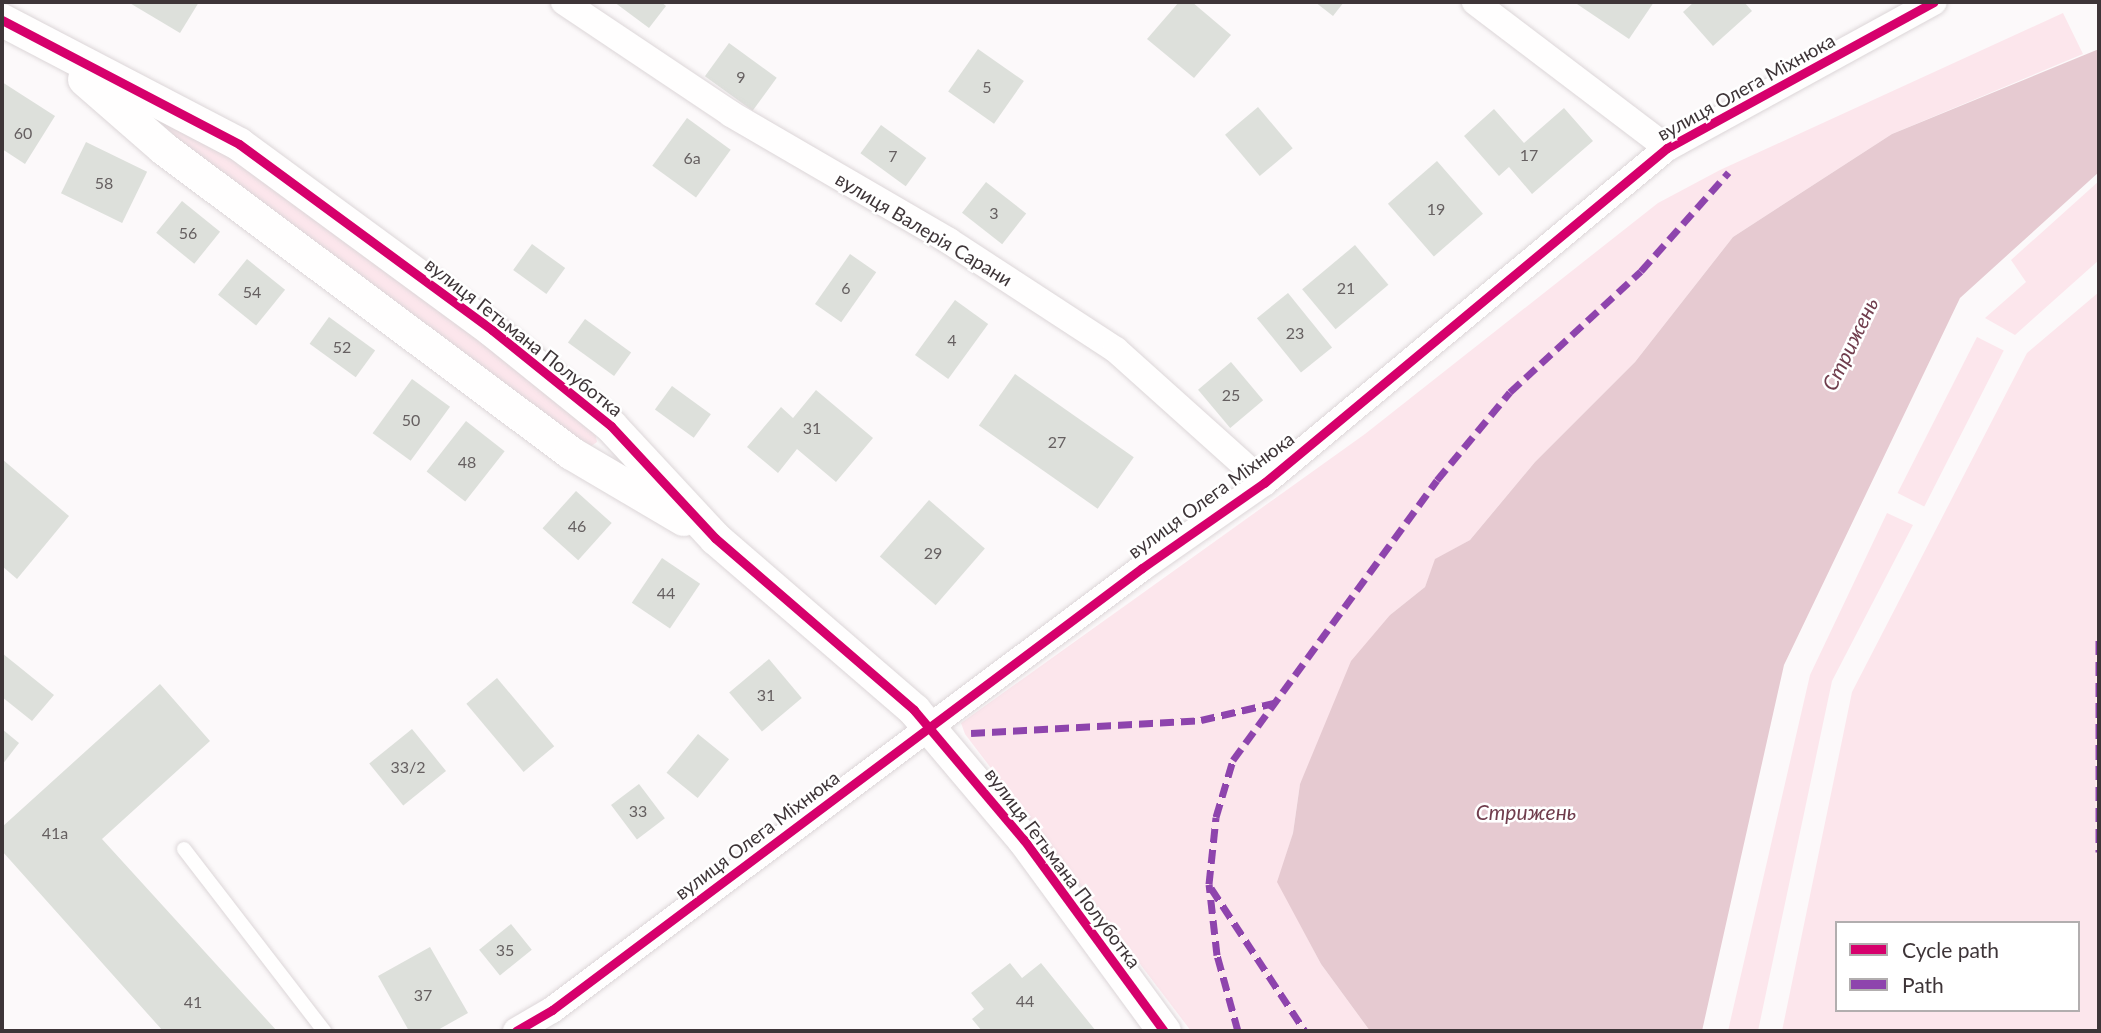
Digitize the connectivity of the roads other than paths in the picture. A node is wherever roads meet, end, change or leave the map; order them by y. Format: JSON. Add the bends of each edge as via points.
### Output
{"nodes":[{"id":1,"x":564,"y":2,"type":"edge"},
{"id":2,"x":1475,"y":2,"type":"edge"},
{"id":3,"x":1934,"y":2,"type":"edge"},
{"id":4,"x":2,"y":20,"type":"edge"},
{"id":5,"x":47,"y":46,"type":"junction"},
{"id":6,"x":1667,"y":148,"type":"junction"},
{"id":7,"x":1264,"y":482,"type":"junction"},
{"id":8,"x":715,"y":538,"type":"junction"},
{"id":9,"x":929,"y":727,"type":"junction"},
{"id":10,"x":184,"y":849,"type":"dead end"},
{"id":11,"x":324,"y":1031,"type":"edge"},
{"id":12,"x":516,"y":1031,"type":"edge"},
{"id":13,"x":1164,"y":1031,"type":"edge"}],
"edges":[{"from":1,"to":7,"type":"street","name":"вулиця Валерія Сарани","via":[[731,114],[948,241],[1116,349]]},
{"from":2,"to":6,"type":"street"},
{"from":3,"to":6,"type":"street","name":"вулиця Олега Міхнюка"},
{"from":4,"to":5,"type":"street","name":"вулиця Гетьмана Полуботка"},
{"from":5,"to":8,"type":"street","name":"вулиця Гетьмана Полуботка","via":[[163,148],[571,453]]},
{"from":5,"to":8,"type":"street","name":"вулиця Гетьмана Полуботка","via":[[239,144],[492,330],[611,426]]},
{"from":6,"to":7,"type":"street","name":"вулиця Олега Міхнюка"},
{"from":7,"to":9,"type":"street","name":"вулиця Олега Міхнюка"},
{"from":8,"to":9,"type":"street","name":"вулиця Гетьмана Полуботка"},
{"from":9,"to":12,"type":"street","name":"вулиця Олега Міхнюка","via":[[552,1010]]},
{"from":9,"to":13,"type":"street","name":"вулиця Гетьмана Полуботка","via":[[1024,840]]},
{"from":10,"to":11,"type":"lane"}]}
